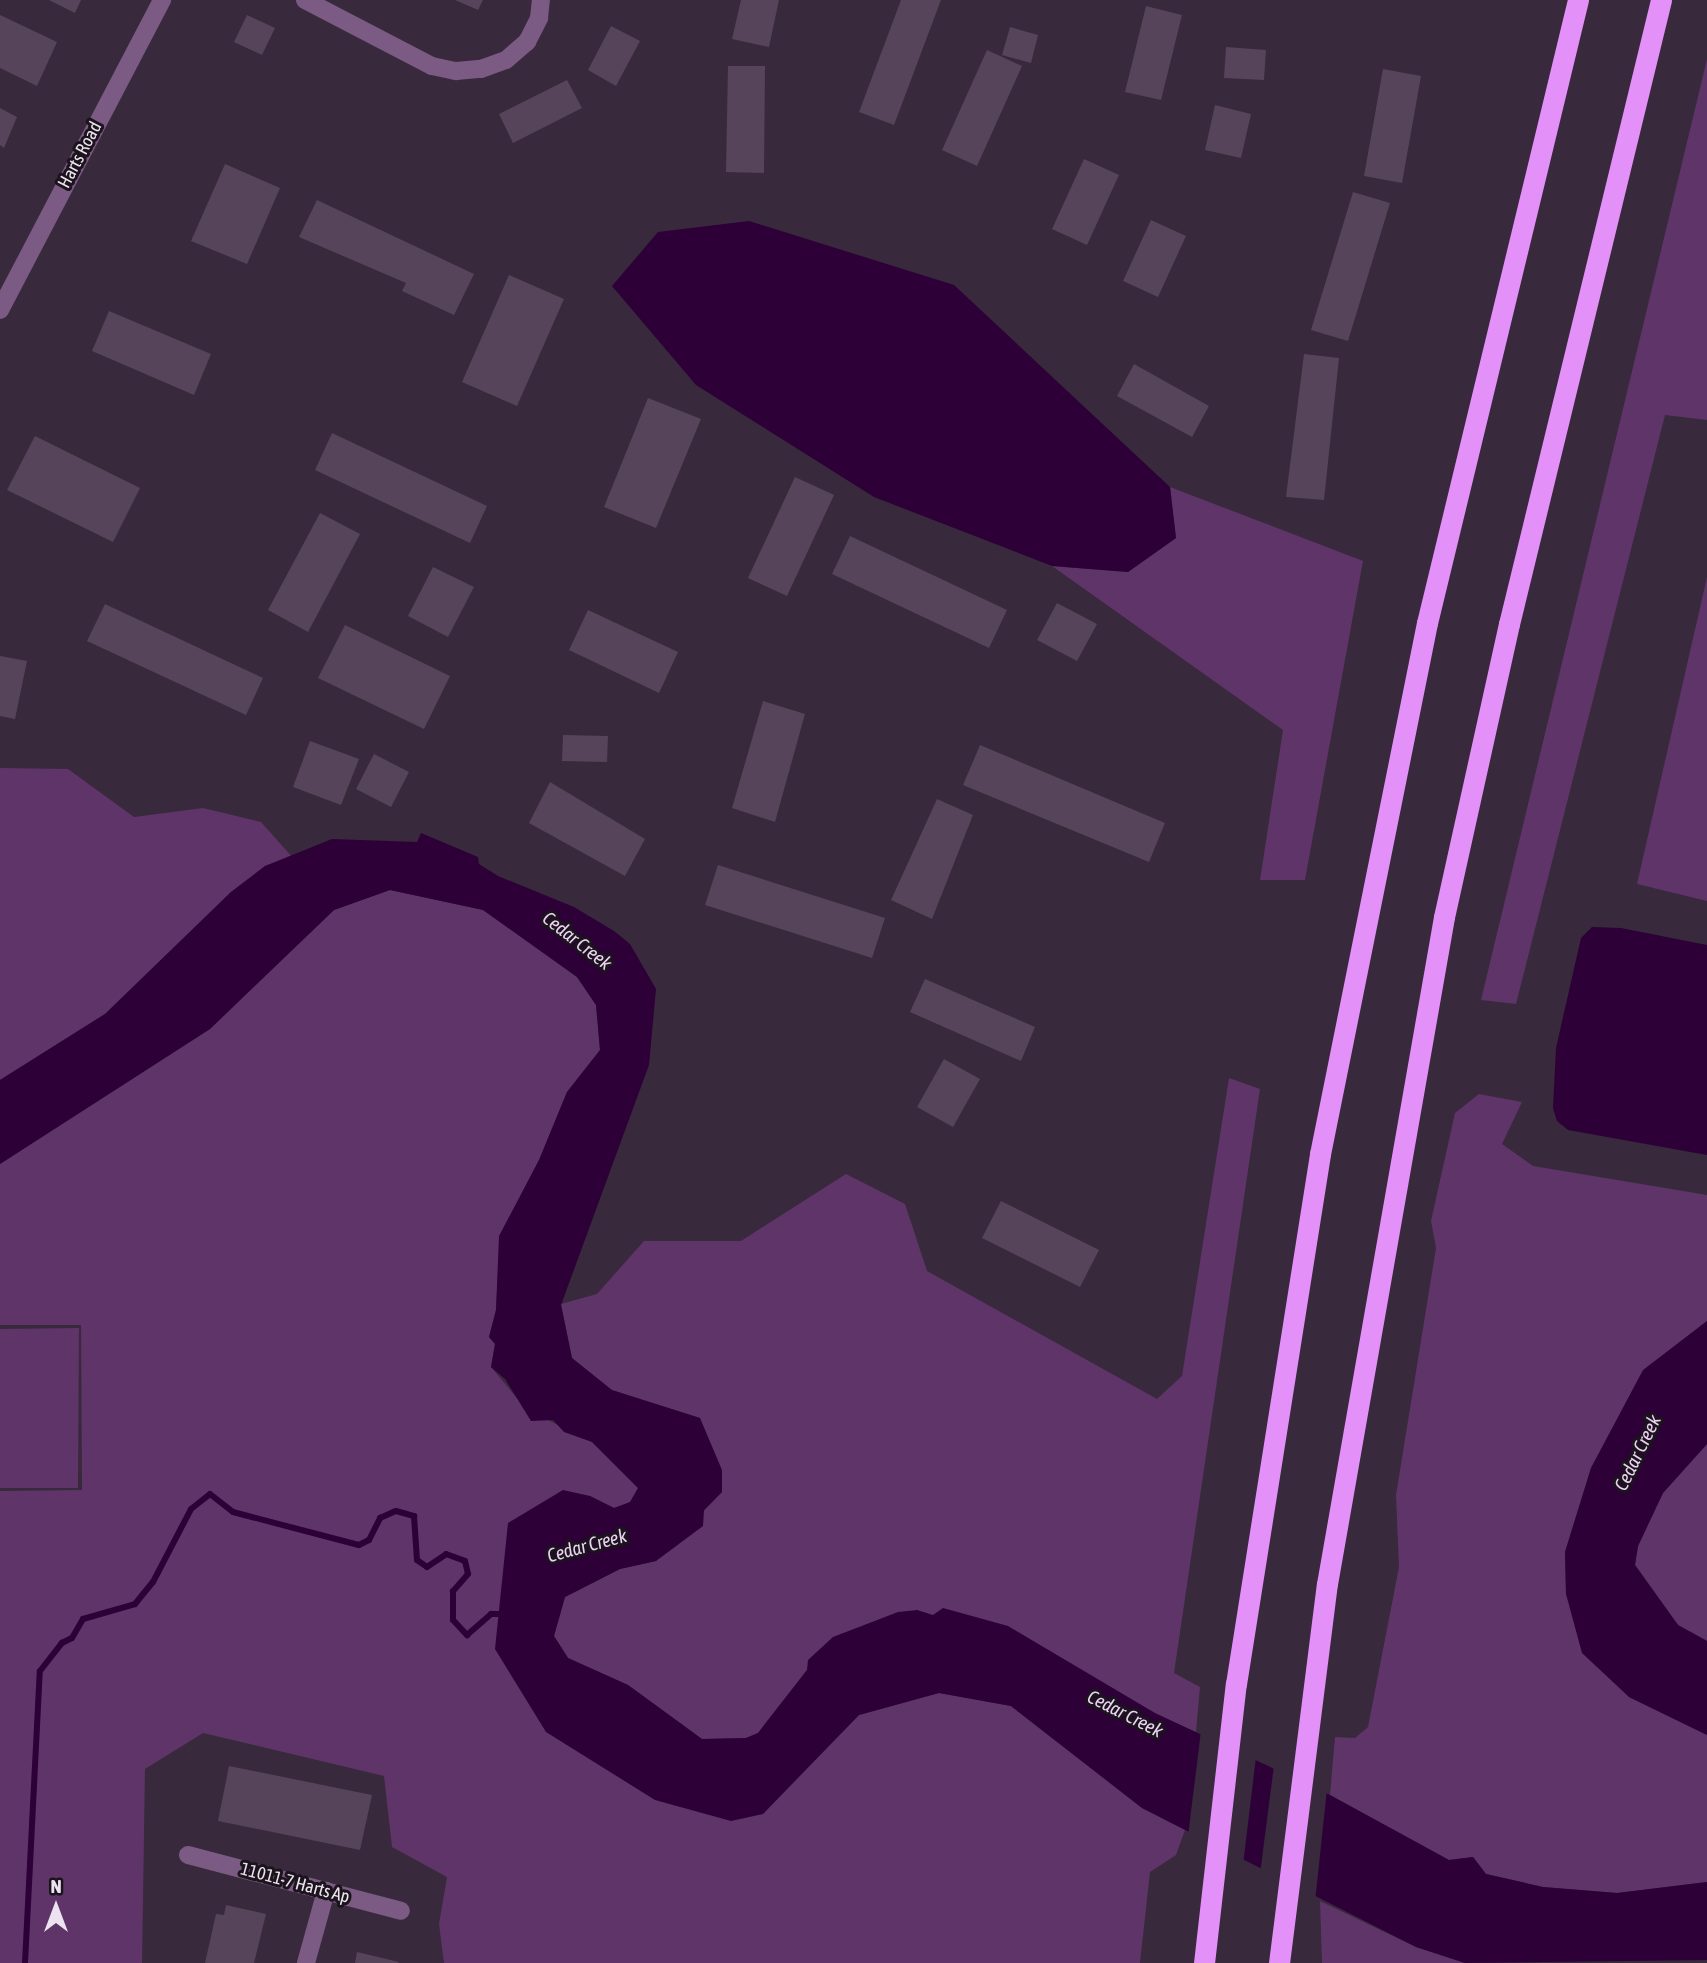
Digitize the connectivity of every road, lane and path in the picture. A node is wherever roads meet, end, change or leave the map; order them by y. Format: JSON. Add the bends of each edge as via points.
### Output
{"nodes":[{"id":1,"x":162,"y":0,"type":"edge"},
{"id":2,"x":305,"y":0,"type":"edge"},
{"id":3,"x":541,"y":0,"type":"edge"},
{"id":4,"x":1578,"y":0,"type":"edge"},
{"id":5,"x":1661,"y":0,"type":"edge"},
{"id":6,"x":0,"y":310,"type":"edge"},
{"id":7,"x":188,"y":1855,"type":"dead end"},
{"id":8,"x":326,"y":1891,"type":"junction"},
{"id":9,"x":401,"y":1911,"type":"dead end"},
{"id":10,"x":306,"y":1963,"type":"edge"},
{"id":11,"x":1204,"y":1963,"type":"edge"},
{"id":12,"x":1279,"y":1963,"type":"edge"}],
"edges":[{"from":1,"to":6,"type":"street","name":"Harts Road"},
{"from":2,"to":3,"type":"street","via":[[432,66],[456,71],[506,60],[527,42],[539,18]]},
{"from":4,"to":11,"type":"highway","via":[[1474,423],[1377,864],[1320,1154],[1236,1684]]},
{"from":5,"to":12,"type":"highway","via":[[1513,610],[1444,917],[1308,1709]]},
{"from":7,"to":8,"type":"street","name":"11011-7 Harts Ap"},
{"from":8,"to":9,"type":"street","name":"11011-7 Harts Ap"},
{"from":8,"to":10,"type":"street"}]}
